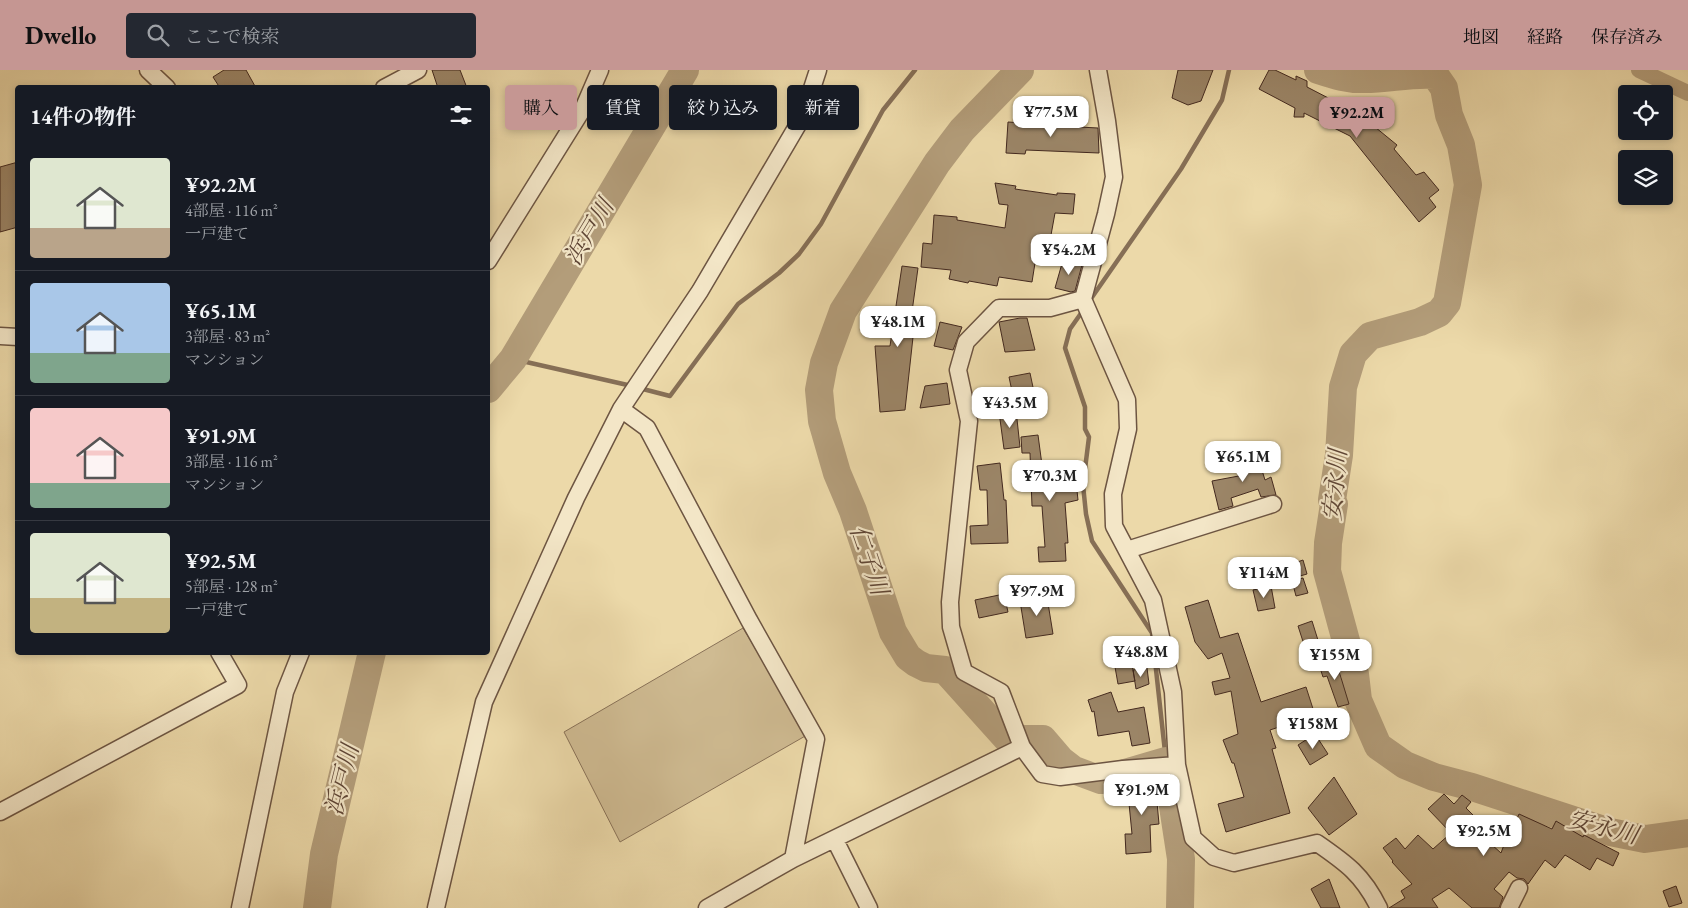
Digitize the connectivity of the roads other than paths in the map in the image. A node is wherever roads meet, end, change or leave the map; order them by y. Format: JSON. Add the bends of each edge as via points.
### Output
{"nodes":[{"id":1,"x":148,"y":70,"type":"edge"},
{"id":2,"x":418,"y":70,"type":"edge"},
{"id":3,"x":600,"y":70,"type":"edge"},
{"id":4,"x":818,"y":70,"type":"edge"},
{"id":5,"x":1098,"y":70,"type":"edge"},
{"id":6,"x":164,"y":85,"type":"edge"},
{"id":7,"x":390,"y":85,"type":"edge"},
{"id":8,"x":490,"y":258,"type":"edge"},
{"id":9,"x":1083,"y":300,"type":"junction"},
{"id":10,"x":0,"y":336,"type":"edge"},
{"id":11,"x":15,"y":337,"type":"edge"},
{"id":12,"x":621,"y":409,"type":"junction"},
{"id":13,"x":1273,"y":504,"type":"dead end"},
{"id":14,"x":1127,"y":550,"type":"junction"},
{"id":15,"x":222,"y":655,"type":"edge"},
{"id":16,"x":300,"y":655,"type":"edge"},
{"id":17,"x":1022,"y":746,"type":"junction"},
{"id":18,"x":1177,"y":765,"type":"junction"},
{"id":19,"x":0,"y":812,"type":"edge"},
{"id":20,"x":834,"y":840,"type":"junction"},
{"id":21,"x":793,"y":859,"type":"junction"},
{"id":22,"x":1519,"y":888,"type":"dead end"},
{"id":23,"x":240,"y":908,"type":"edge"},
{"id":24,"x":436,"y":908,"type":"edge"},
{"id":25,"x":707,"y":908,"type":"edge"},
{"id":26,"x":869,"y":908,"type":"edge"},
{"id":27,"x":1379,"y":908,"type":"edge"},
{"id":28,"x":1509,"y":908,"type":"edge"}],
"edges":[{"from":1,"to":6,"type":"street"},
{"from":2,"to":7,"type":"street"},
{"from":3,"to":8,"type":"street","via":[[584,107]]},
{"from":4,"to":12,"type":"street","via":[[803,116],[700,291]]},
{"from":5,"to":9,"type":"street","via":[[1114,176]]},
{"from":9,"to":14,"type":"street","via":[[1128,400],[1128,429],[1114,494],[1114,526]]},
{"from":9,"to":17,"type":"street","via":[[1050,308],[999,308],[966,342],[958,370],[968,421],[950,602],[951,627],[964,672],[1001,692]]},
{"from":10,"to":11,"type":"street"},
{"from":12,"to":21,"type":"street","via":[[647,428],[816,739]]},
{"from":12,"to":24,"type":"street","via":[[576,498],[484,702]]},
{"from":13,"to":14,"type":"street"},
{"from":14,"to":18,"type":"street","via":[[1153,600],[1173,692]]},
{"from":15,"to":19,"type":"street","via":[[238,686]]},
{"from":16,"to":23,"type":"street","via":[[285,692]]},
{"from":17,"to":18,"type":"street","via":[[1042,774],[1060,777]]},
{"from":17,"to":20,"type":"street"},
{"from":18,"to":27,"type":"street","via":[[1193,838],[1214,857],[1234,864],[1317,843],[1349,865],[1372,893]]},
{"from":20,"to":21,"type":"street"},
{"from":20,"to":26,"type":"street"},
{"from":21,"to":25,"type":"street"},
{"from":22,"to":28,"type":"street"}]}
